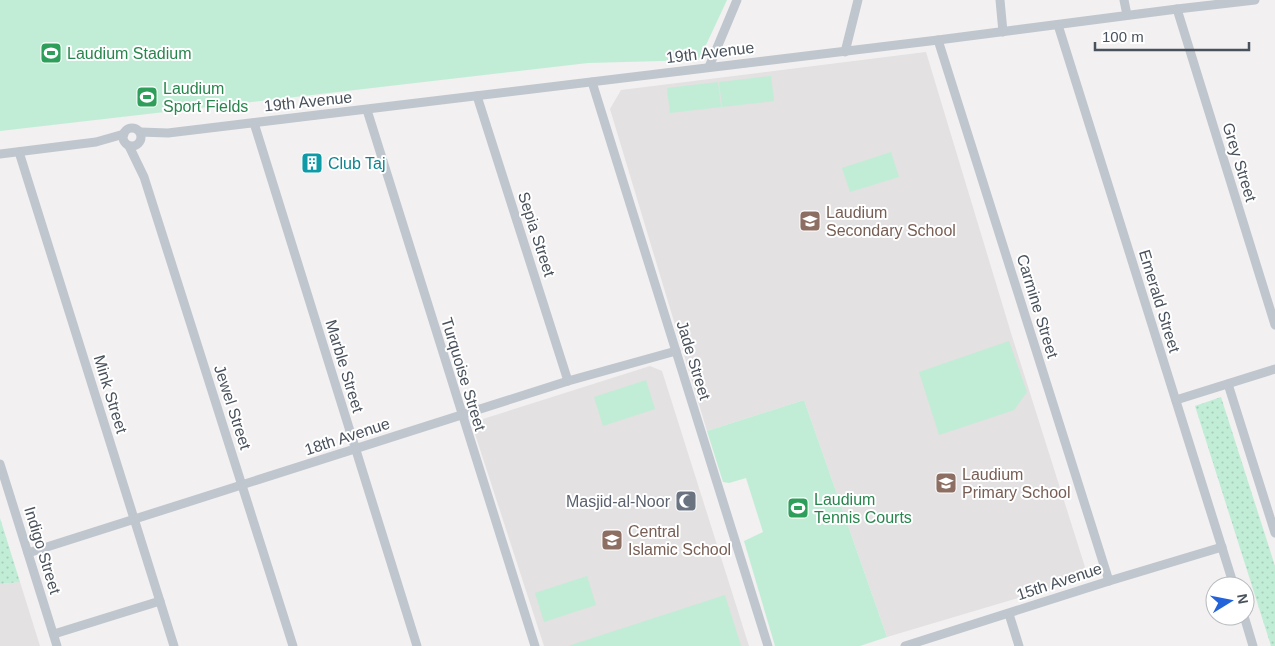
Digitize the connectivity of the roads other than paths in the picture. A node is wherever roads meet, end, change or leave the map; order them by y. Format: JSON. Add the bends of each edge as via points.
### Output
{"nodes":[{"id":1,"x":738,"y":0,"type":"edge"},
{"id":2,"x":858,"y":0,"type":"edge"},
{"id":3,"x":1000,"y":0,"type":"edge"},
{"id":4,"x":1124,"y":0,"type":"edge"},
{"id":5,"x":1255,"y":0,"type":"edge"},
{"id":6,"x":1228,"y":2,"type":"edge"},
{"id":7,"x":1177,"y":9,"type":"junction"},
{"id":8,"x":1127,"y":15,"type":"junction"},
{"id":9,"x":1058,"y":25,"type":"junction"},
{"id":10,"x":1003,"y":32,"type":"junction"},
{"id":11,"x":938,"y":40,"type":"junction"},
{"id":12,"x":845,"y":52,"type":"junction"},
{"id":13,"x":709,"y":67,"type":"junction"},
{"id":14,"x":592,"y":82,"type":"junction"},
{"id":15,"x":477,"y":96,"type":"junction"},
{"id":16,"x":367,"y":110,"type":"junction"},
{"id":17,"x":254,"y":123,"type":"junction"},
{"id":18,"x":140,"y":132,"type":"junction"},
{"id":19,"x":168,"y":133,"type":"junction"},
{"id":20,"x":124,"y":134,"type":"junction"},
{"id":21,"x":96,"y":142,"type":"junction"},
{"id":22,"x":140,"y":143,"type":"junction"},
{"id":23,"x":128,"y":145,"type":"junction"},
{"id":24,"x":19,"y":152,"type":"junction"},
{"id":25,"x":0,"y":154,"type":"edge"},
{"id":26,"x":144,"y":177,"type":"junction"},
{"id":27,"x":1275,"y":325,"type":"edge"},
{"id":28,"x":676,"y":351,"type":"junction"},
{"id":29,"x":1275,"y":369,"type":"edge"},
{"id":30,"x":568,"y":381,"type":"junction"},
{"id":31,"x":1228,"y":384,"type":"junction"},
{"id":32,"x":1176,"y":400,"type":"junction"},
{"id":33,"x":461,"y":416,"type":"junction"},
{"id":34,"x":356,"y":449,"type":"junction"},
{"id":35,"x":0,"y":464,"type":"edge"},
{"id":36,"x":243,"y":486,"type":"junction"},
{"id":37,"x":134,"y":520,"type":"junction"},
{"id":38,"x":1275,"y":533,"type":"edge"},
{"id":39,"x":1222,"y":547,"type":"junction"},
{"id":40,"x":28,"y":553,"type":"junction"},
{"id":41,"x":1231,"y":576,"type":"edge"},
{"id":42,"x":1108,"y":581,"type":"junction"},
{"id":43,"x":160,"y":601,"type":"junction"},
{"id":44,"x":1009,"y":614,"type":"junction"},
{"id":45,"x":1247,"y":626,"type":"edge"},
{"id":46,"x":54,"y":634,"type":"junction"},
{"id":47,"x":57,"y":646,"type":"edge"},
{"id":48,"x":174,"y":646,"type":"edge"},
{"id":49,"x":293,"y":646,"type":"edge"},
{"id":50,"x":417,"y":646,"type":"edge"},
{"id":51,"x":535,"y":646,"type":"edge"},
{"id":52,"x":768,"y":646,"type":"edge"},
{"id":53,"x":905,"y":646,"type":"edge"},
{"id":54,"x":1018,"y":646,"type":"edge"},
{"id":55,"x":1253,"y":646,"type":"edge"}],
"edges":[{"from":1,"to":13,"type":"street"},
{"from":2,"to":12,"type":"street"},
{"from":3,"to":10,"type":"street"},
{"from":4,"to":8,"type":"street"},
{"from":5,"to":6,"type":"street","name":"19th Avenue"},
{"from":6,"to":7,"type":"street","name":"19th Avenue"},
{"from":7,"to":8,"type":"street","name":"19th Avenue"},
{"from":7,"to":27,"type":"street","name":"Grey Street"},
{"from":8,"to":9,"type":"street","name":"19th Avenue"},
{"from":9,"to":10,"type":"street","name":"19th Avenue"},
{"from":9,"to":32,"type":"street","name":"Emerald Street"},
{"from":10,"to":11,"type":"street","name":"19th Avenue"},
{"from":11,"to":12,"type":"street","name":"19th Avenue"},
{"from":11,"to":42,"type":"street","name":"Carmine Street"},
{"from":12,"to":13,"type":"street","name":"19th Avenue"},
{"from":13,"to":14,"type":"street","name":"19th Avenue"},
{"from":14,"to":15,"type":"street","name":"19th Avenue"},
{"from":14,"to":28,"type":"street","name":"Jade Street"},
{"from":15,"to":16,"type":"street","name":"19th Avenue"},
{"from":15,"to":30,"type":"street","name":"Sepia Street"},
{"from":16,"to":17,"type":"street","name":"19th Avenue"},
{"from":16,"to":33,"type":"street","name":"Turquoise Street"},
{"from":17,"to":19,"type":"street","name":"19th Avenue"},
{"from":17,"to":34,"type":"street","name":"Marble Street"},
{"from":18,"to":19,"type":"street","name":"19th Avenue"},
{"from":18,"to":20,"type":"street","via":[[132,128]]},
{"from":18,"to":22,"type":"street"},
{"from":19,"to":22,"type":"street","name":"19th Avenue"},
{"from":20,"to":21,"type":"street"},
{"from":20,"to":23,"type":"street"},
{"from":21,"to":23,"type":"street"},
{"from":21,"to":24,"type":"street"},
{"from":22,"to":23,"type":"street","via":[[132,147]]},
{"from":22,"to":26,"type":"street","name":"Jewel Street"},
{"from":23,"to":26,"type":"street","name":"Jewel Street"},
{"from":24,"to":25,"type":"street"},
{"from":24,"to":37,"type":"street","name":"Mink Street"},
{"from":26,"to":36,"type":"street","name":"Jewel Street"},
{"from":28,"to":30,"type":"street","name":"18th Avenue"},
{"from":28,"to":52,"type":"street","name":"Jade Street"},
{"from":29,"to":31,"type":"street"},
{"from":30,"to":33,"type":"street","name":"18th Avenue"},
{"from":31,"to":32,"type":"street"},
{"from":31,"to":38,"type":"street"},
{"from":32,"to":39,"type":"street","name":"Emerald Street"},
{"from":33,"to":34,"type":"street","name":"18th Avenue"},
{"from":33,"to":51,"type":"street","name":"Turquoise Street"},
{"from":34,"to":36,"type":"street","name":"18th Avenue"},
{"from":34,"to":50,"type":"street","name":"Marble Street"},
{"from":35,"to":40,"type":"street","name":"Indigo Street"},
{"from":36,"to":37,"type":"street","name":"18th Avenue"},
{"from":36,"to":49,"type":"street","name":"Jewel Street"},
{"from":37,"to":40,"type":"street","name":"18th Avenue"},
{"from":37,"to":43,"type":"street","name":"Mink Street"},
{"from":39,"to":41,"type":"street","name":"Emerald Street"},
{"from":39,"to":42,"type":"street","name":"15th Avenue"},
{"from":40,"to":46,"type":"street","name":"Indigo Street"},
{"from":42,"to":44,"type":"street","name":"15th Avenue"},
{"from":43,"to":46,"type":"street"},
{"from":43,"to":48,"type":"street","name":"Mink Street"},
{"from":44,"to":53,"type":"street","name":"15th Avenue"},
{"from":44,"to":54,"type":"street"},
{"from":45,"to":55,"type":"street"},
{"from":46,"to":47,"type":"street","name":"Indigo Street"}]}
